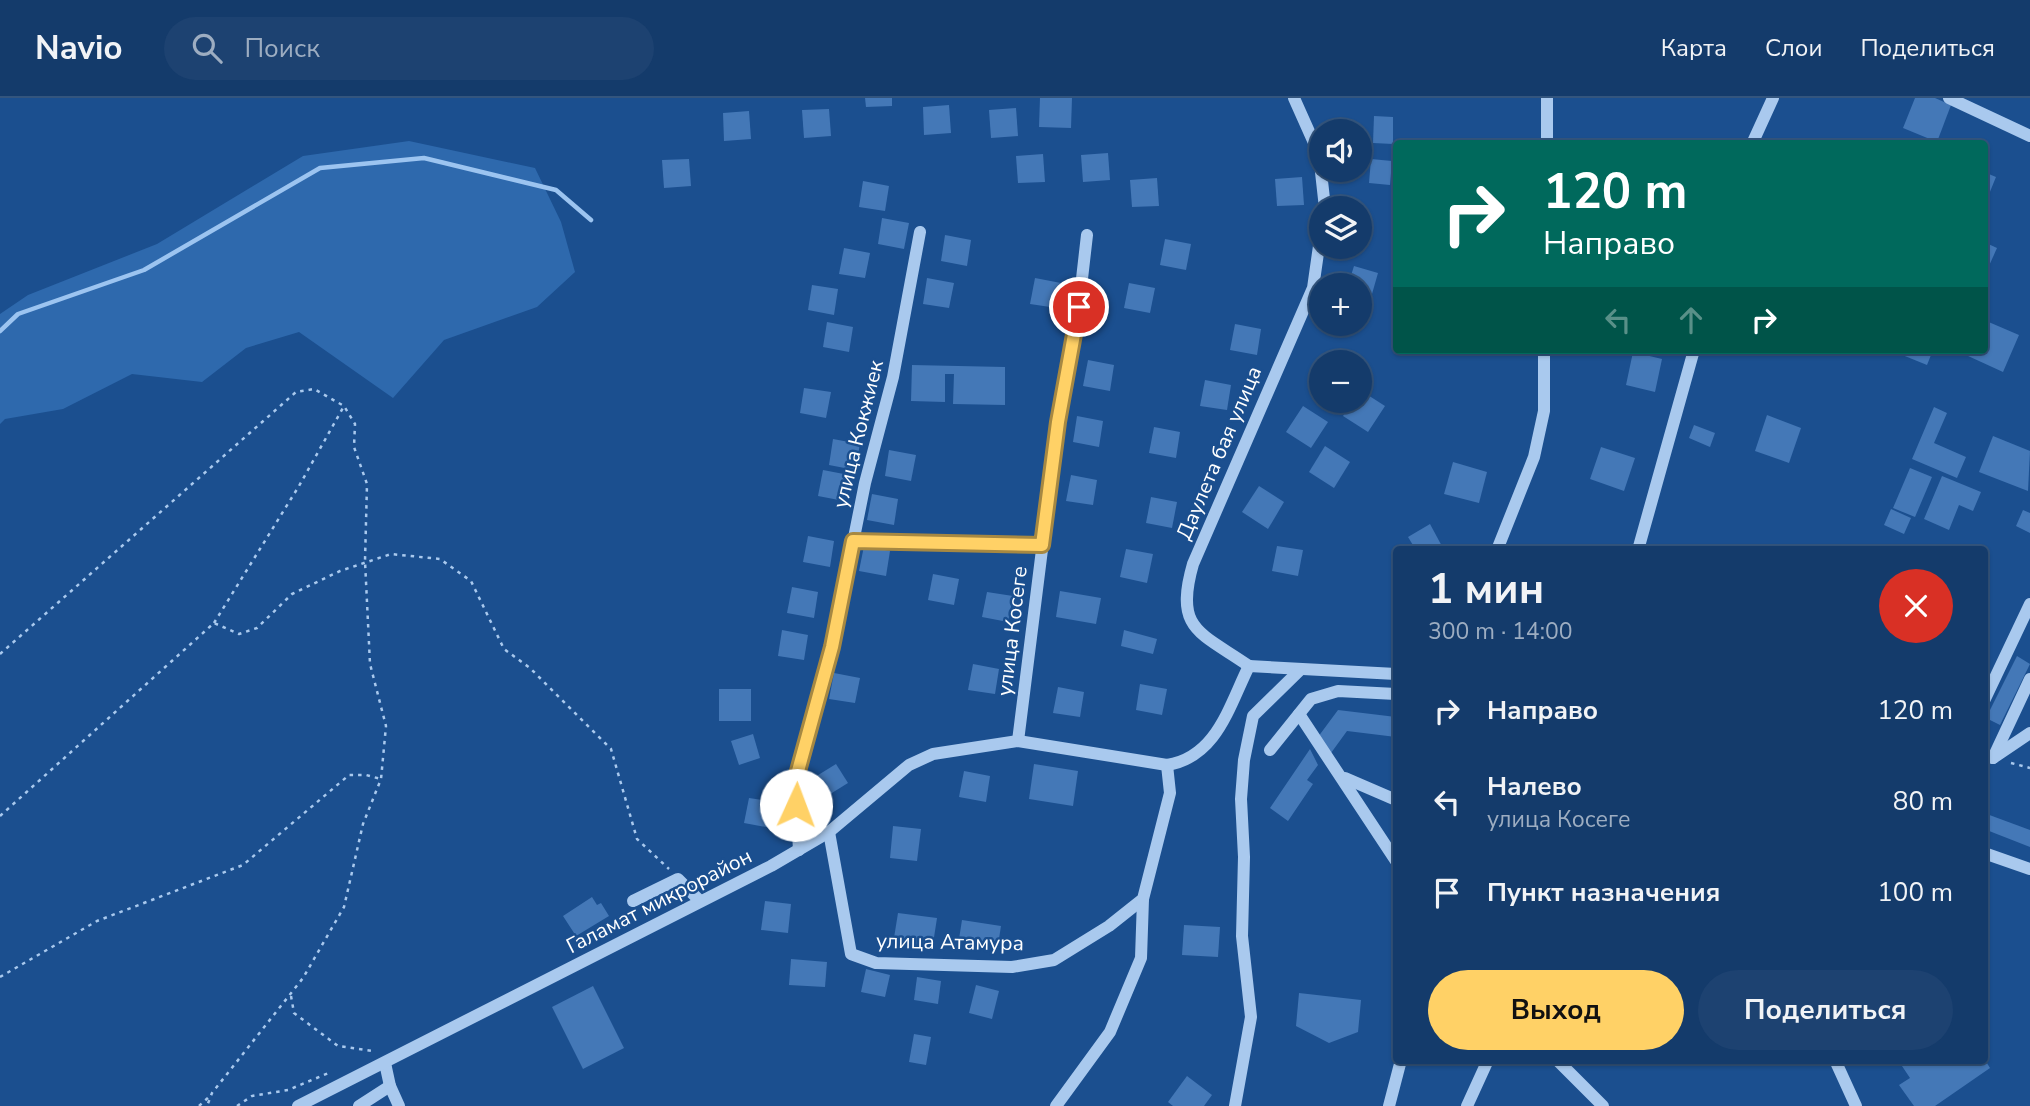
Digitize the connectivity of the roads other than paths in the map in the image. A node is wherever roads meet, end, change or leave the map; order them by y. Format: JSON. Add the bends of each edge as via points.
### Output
{"nodes":[{"id":1,"x":1294,"y":98,"type":"edge"},
{"id":2,"x":1547,"y":98,"type":"edge"},
{"id":3,"x":1773,"y":98,"type":"edge"},
{"id":4,"x":1949,"y":98,"type":"edge"},
{"id":5,"x":2030,"y":136,"type":"edge"},
{"id":6,"x":1547,"y":140,"type":"edge"},
{"id":7,"x":1754,"y":140,"type":"edge"},
{"id":8,"x":1324,"y":196,"type":"edge"},
{"id":9,"x":920,"y":232,"type":"dead end"},
{"id":10,"x":1087,"y":234,"type":"dead end"},
{"id":11,"x":1317,"y":259,"type":"edge"},
{"id":12,"x":1544,"y":354,"type":"edge"},
{"id":13,"x":1693,"y":354,"type":"edge"},
{"id":14,"x":853,"y":541,"type":"junction"},
{"id":15,"x":1042,"y":545,"type":"junction"},
{"id":16,"x":1499,"y":546,"type":"edge"},
{"id":17,"x":1639,"y":546,"type":"edge"},
{"id":18,"x":2030,"y":604,"type":"edge"},
{"id":19,"x":1250,"y":666,"type":"junction"},
{"id":20,"x":1300,"y":670,"type":"junction"},
{"id":21,"x":1393,"y":674,"type":"edge"},
{"id":22,"x":2030,"y":679,"type":"edge"},
{"id":23,"x":1988,"y":693,"type":"edge"},
{"id":24,"x":1393,"y":694,"type":"edge"},
{"id":25,"x":1299,"y":714,"type":"junction"},
{"id":26,"x":2030,"y":733,"type":"edge"},
{"id":27,"x":1018,"y":741,"type":"junction"},
{"id":28,"x":1270,"y":750,"type":"dead end"},
{"id":29,"x":1167,"y":765,"type":"junction"},
{"id":30,"x":1344,"y":778,"type":"junction"},
{"id":31,"x":1393,"y":799,"type":"edge"},
{"id":32,"x":829,"y":832,"type":"junction"},
{"id":33,"x":799,"y":850,"type":"junction"},
{"id":34,"x":1988,"y":854,"type":"edge"},
{"id":35,"x":1393,"y":856,"type":"edge"},
{"id":36,"x":2030,"y":869,"type":"edge"},
{"id":37,"x":1143,"y":899,"type":"junction"},
{"id":38,"x":633,"y":901,"type":"dead end"},
{"id":39,"x":700,"y":901,"type":"junction"},
{"id":40,"x":385,"y":1063,"type":"junction"},
{"id":41,"x":1400,"y":1064,"type":"edge"},
{"id":42,"x":1486,"y":1064,"type":"edge"},
{"id":43,"x":1561,"y":1064,"type":"edge"},
{"id":44,"x":1837,"y":1064,"type":"edge"},
{"id":45,"x":390,"y":1086,"type":"junction"},
{"id":46,"x":298,"y":1106,"type":"edge"},
{"id":47,"x":359,"y":1106,"type":"edge"},
{"id":48,"x":399,"y":1106,"type":"edge"},
{"id":49,"x":1056,"y":1106,"type":"edge"},
{"id":50,"x":1235,"y":1106,"type":"edge"},
{"id":51,"x":1389,"y":1106,"type":"edge"},
{"id":52,"x":1467,"y":1106,"type":"edge"},
{"id":53,"x":1603,"y":1106,"type":"edge"},
{"id":54,"x":1856,"y":1106,"type":"edge"}],
"edges":[{"from":1,"to":8,"type":"street","via":[[1319,154]]},
{"from":2,"to":6,"type":"street"},
{"from":3,"to":7,"type":"street"},
{"from":4,"to":5,"type":"street"},
{"from":9,"to":14,"type":"street","name":"улица Кокжиек","via":[[893,377]]},
{"from":10,"to":15,"type":"street","name":"улица Косеге"},
{"from":11,"to":19,"type":"street","name":"Даулета бая улица","via":[[1312,288],[1184,594],[1194,627]]},
{"from":12,"to":16,"type":"street","via":[[1544,411],[1534,457]]},
{"from":13,"to":17,"type":"street"},
{"from":14,"to":15,"type":"street"},
{"from":14,"to":33,"type":"street","name":"улица Кокжиек","via":[[832,647],[795,782]]},
{"from":15,"to":27,"type":"street","name":"улица Косеге"},
{"from":18,"to":23,"type":"street"},
{"from":19,"to":20,"type":"street"},
{"from":19,"to":29,"type":"street","via":[[1206,747],[1185,762]]},
{"from":20,"to":21,"type":"street"},
{"from":20,"to":50,"type":"street","via":[[1253,716],[1244,760],[1242,936],[1251,1017]]},
{"from":22,"to":26,"type":"street","via":[[1993,758]]},
{"from":24,"to":25,"type":"street","via":[[1338,691],[1311,699]]},
{"from":25,"to":28,"type":"street"},
{"from":25,"to":30,"type":"street"},
{"from":27,"to":29,"type":"street","name":"Галамат микрорайон"},
{"from":27,"to":32,"type":"street","name":"Галамат микрорайон","via":[[920,758]]},
{"from":29,"to":37,"type":"street","via":[[1170,793]]},
{"from":30,"to":31,"type":"street"},
{"from":30,"to":35,"type":"street"},
{"from":32,"to":33,"type":"street","name":"Галамат микрорайон"},
{"from":32,"to":37,"type":"street","name":"улица Атамура","via":[[851,954],[876,963],[1012,967],[1054,960]]},
{"from":33,"to":39,"type":"street","name":"Галамат микрорайон"},
{"from":34,"to":36,"type":"street"},
{"from":37,"to":49,"type":"street","via":[[1141,958],[1110,1032]]},
{"from":38,"to":39,"type":"street","via":[[678,879]]},
{"from":39,"to":40,"type":"street","name":"Галамат микрорайон"},
{"from":40,"to":45,"type":"street"},
{"from":40,"to":46,"type":"street","name":"Галамат микрорайон"},
{"from":41,"to":51,"type":"street"},
{"from":42,"to":52,"type":"street"},
{"from":43,"to":53,"type":"street"},
{"from":44,"to":54,"type":"street"},
{"from":45,"to":47,"type":"street"},
{"from":45,"to":48,"type":"street"}]}
